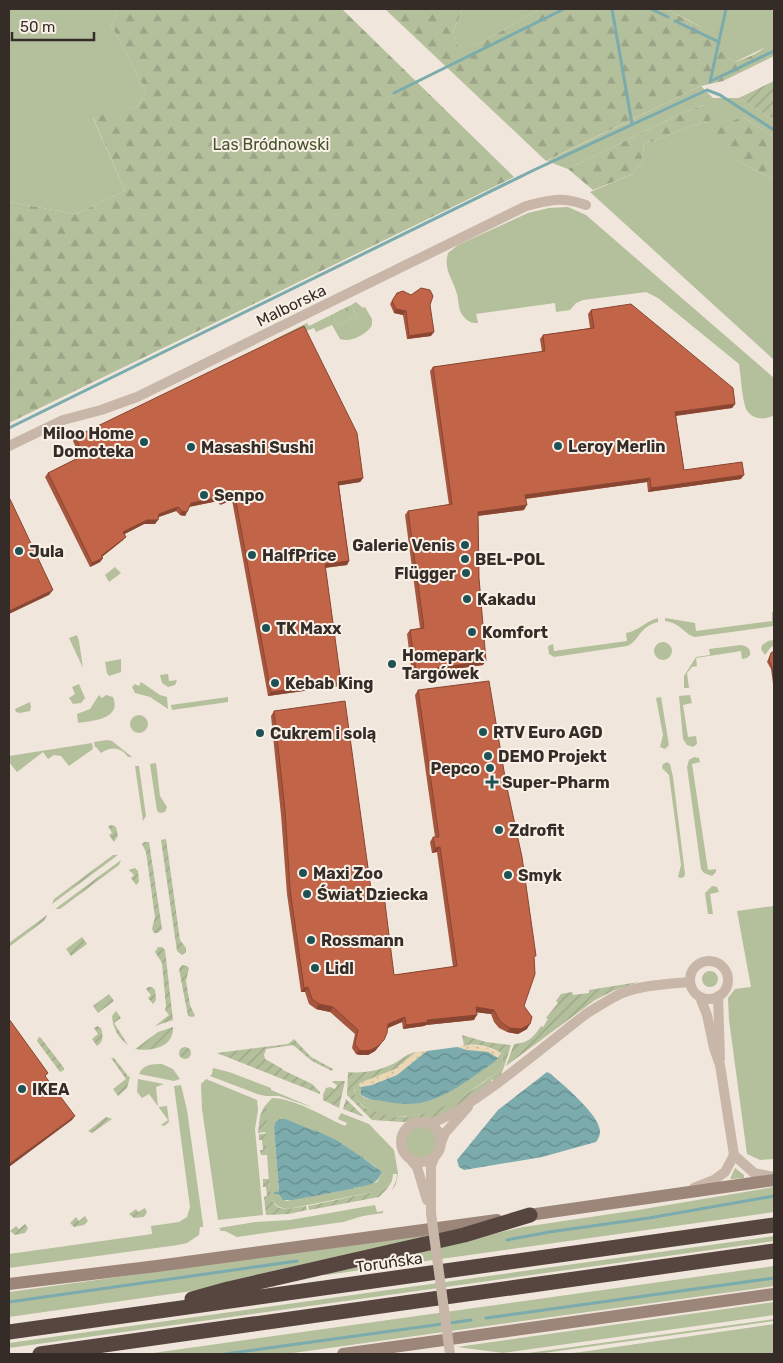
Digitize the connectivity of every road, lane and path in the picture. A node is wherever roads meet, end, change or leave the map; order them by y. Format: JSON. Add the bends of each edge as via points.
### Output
{"nodes":[{"id":1,"x":586,"y":204,"type":"dead end"},
{"id":2,"x":9,"y":446,"type":"edge"},
{"id":3,"x":690,"y":982,"type":"junction"},
{"id":4,"x":718,"y":996,"type":"junction"},
{"id":5,"x":700,"y":997,"type":"junction"},
{"id":6,"x":720,"y":1065,"type":"junction"},
{"id":7,"x":475,"y":1099,"type":"junction"},
{"id":8,"x":428,"y":1123,"type":"junction"},
{"id":9,"x":441,"y":1144,"type":"junction"},
{"id":10,"x":734,"y":1155,"type":"junction"},
{"id":11,"x":435,"y":1156,"type":"junction"},
{"id":12,"x":411,"y":1160,"type":"junction"},
{"id":13,"x":774,"y":1179,"type":"edge"},
{"id":14,"x":677,"y":1194,"type":"junction"},
{"id":15,"x":431,"y":1213,"type":"junction"},
{"id":16,"x":530,"y":1215,"type":"junction"},
{"id":17,"x":774,"y":1225,"type":"edge"},
{"id":18,"x":774,"y":1252,"type":"edge"},
{"id":19,"x":9,"y":1284,"type":"edge"},
{"id":20,"x":774,"y":1294,"type":"edge"},
{"id":21,"x":135,"y":1314,"type":"junction"},
{"id":22,"x":9,"y":1332,"type":"edge"},
{"id":23,"x":40,"y":1354,"type":"edge"},
{"id":24,"x":343,"y":1354,"type":"edge"},
{"id":25,"x":450,"y":1354,"type":"edge"}],
"edges":[{"from":1,"to":2,"type":"street","name":"Malborska","via":[[570,199],[526,206],[137,397],[63,420]]},
{"from":3,"to":4,"type":"street","via":[[691,973],[698,964],[706,961],[717,963],[724,969],[728,980]]},
{"from":3,"to":5,"type":"street"},
{"from":3,"to":7,"type":"street","via":[[622,993],[603,1003]]},
{"from":4,"to":5,"type":"street"},
{"from":4,"to":6,"type":"street"},
{"from":5,"to":6,"type":"street"},
{"from":6,"to":10,"type":"street"},
{"from":7,"to":8,"type":"street","via":[[440,1120]]},
{"from":7,"to":9,"type":"street","via":[[444,1134]]},
{"from":8,"to":9,"type":"street","via":[[439,1132]]},
{"from":8,"to":12,"type":"street","via":[[414,1123],[401,1135],[401,1148]]},
{"from":9,"to":11,"type":"street"},
{"from":10,"to":13,"type":"street","via":[[754,1174]]},
{"from":10,"to":14,"type":"street","via":[[725,1172],[714,1180]]},
{"from":11,"to":12,"type":"street","via":[[421,1163]]},
{"from":11,"to":15,"type":"street","via":[[431,1166]]},
{"from":12,"to":15,"type":"street","via":[[417,1167]]},
{"from":13,"to":14,"type":"main road","name":"Toruńska"},
{"from":14,"to":16,"type":"main road","name":"Toruńska"},
{"from":15,"to":25,"type":"street","bridge":true},
{"from":16,"to":19,"type":"main road","name":"Toruńska"},
{"from":16,"to":21,"type":"highway","via":[[464,1235],[228,1289]]},
{"from":17,"to":21,"type":"highway","name":"Toruńska"},
{"from":18,"to":23,"type":"highway"},
{"from":20,"to":24,"type":"main road"},
{"from":21,"to":22,"type":"highway","name":"Toruńska"}]}
